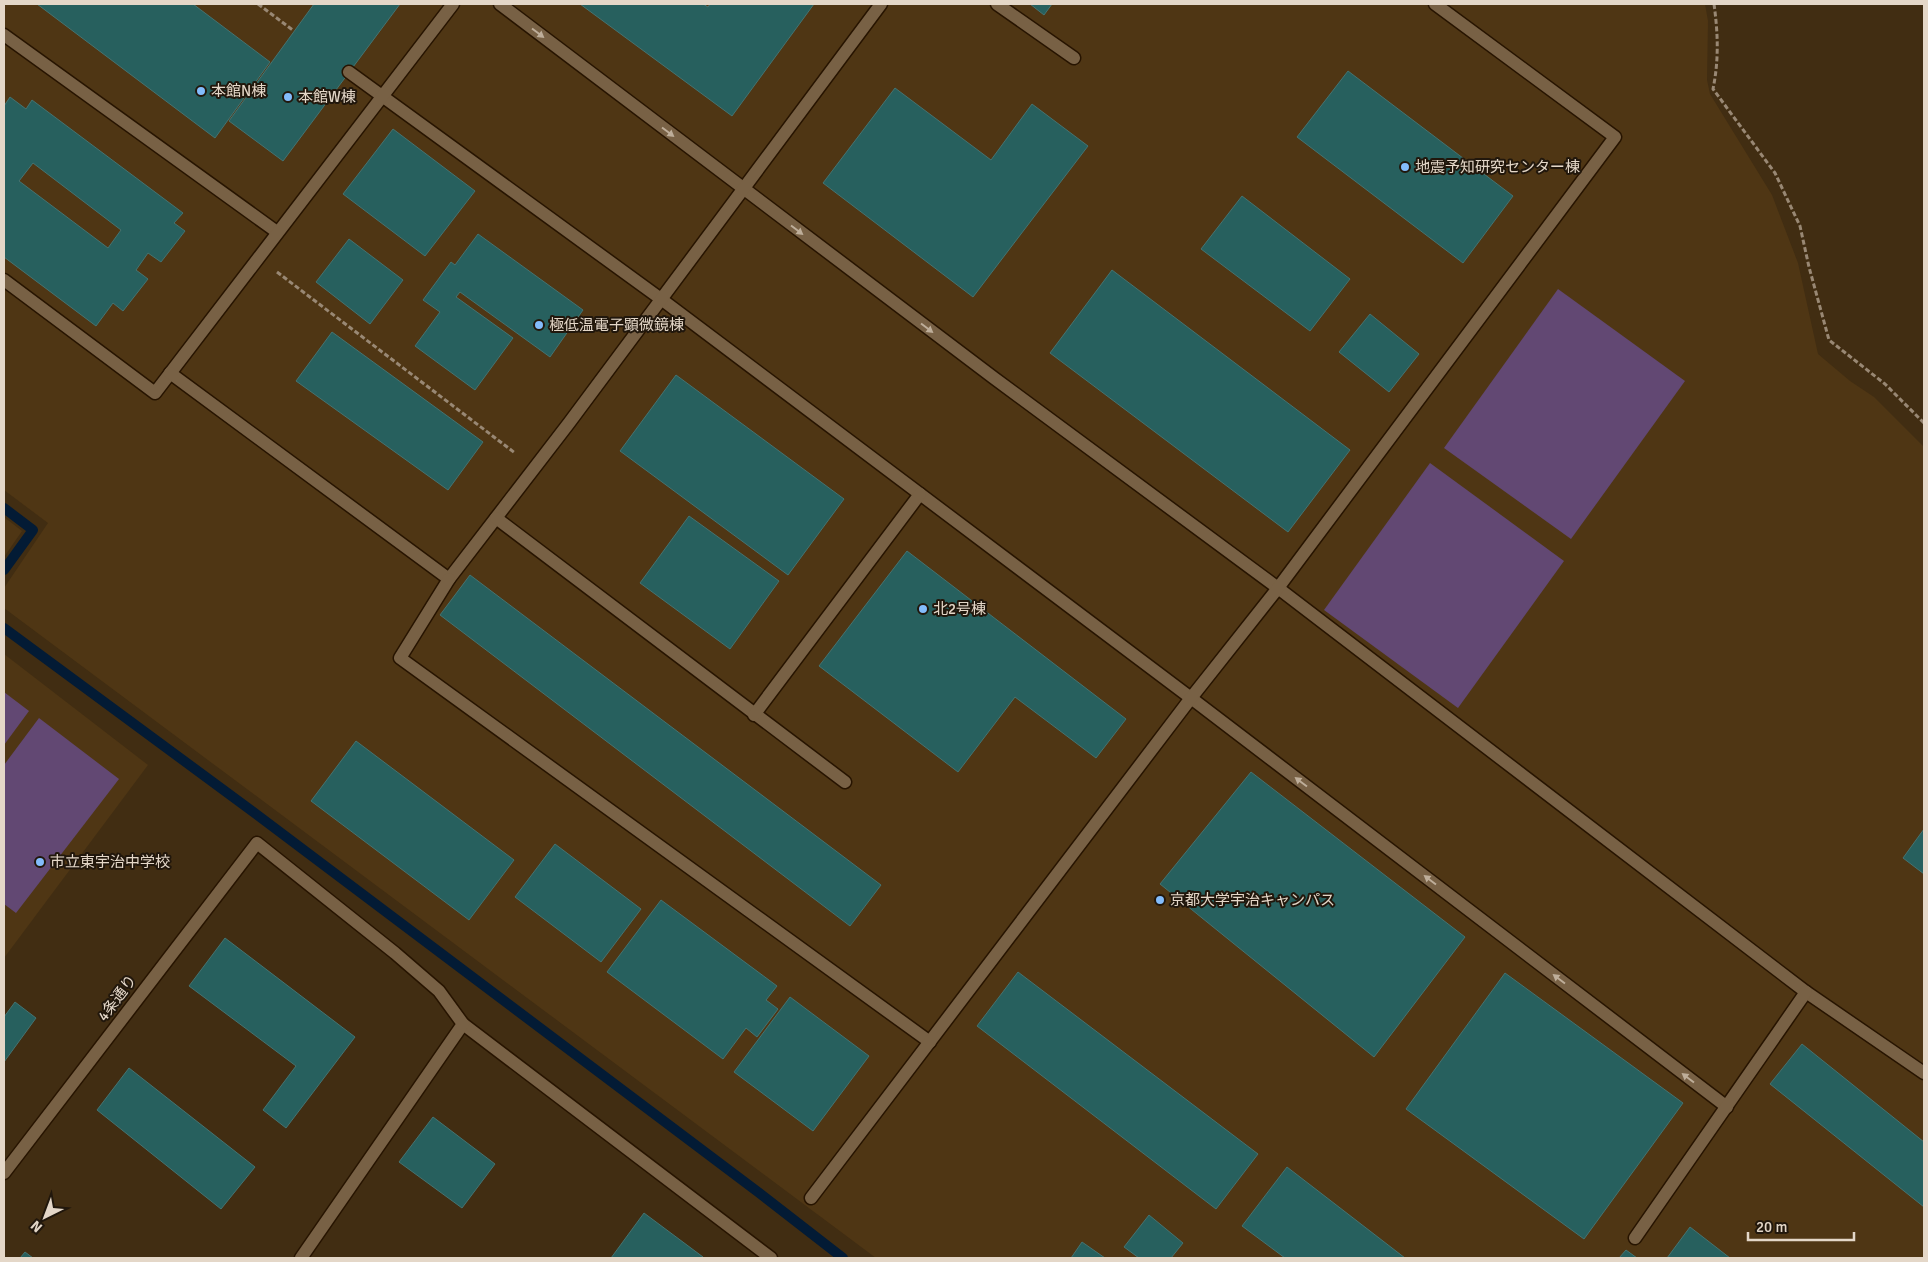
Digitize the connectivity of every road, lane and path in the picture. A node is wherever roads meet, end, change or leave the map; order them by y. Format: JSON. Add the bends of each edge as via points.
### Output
{"nodes":[{"id":1,"x":258,"y":4,"type":"edge"},
{"id":2,"x":453,"y":4,"type":"edge"},
{"id":3,"x":500,"y":4,"type":"edge"},
{"id":4,"x":881,"y":4,"type":"edge"},
{"id":5,"x":997,"y":4,"type":"edge"},
{"id":6,"x":1435,"y":4,"type":"edge"},
{"id":7,"x":1714,"y":4,"type":"edge"},
{"id":8,"x":294,"y":31,"type":"dead end"},
{"id":9,"x":4,"y":35,"type":"edge"},
{"id":10,"x":1074,"y":58,"type":"dead end"},
{"id":11,"x":349,"y":72,"type":"dead end"},
{"id":12,"x":382,"y":96,"type":"junction"},
{"id":13,"x":742,"y":189,"type":"junction"},
{"id":14,"x":278,"y":232,"type":"junction"},
{"id":15,"x":258,"y":258,"type":"junction"},
{"id":16,"x":4,"y":280,"type":"edge"},
{"id":17,"x":661,"y":299,"type":"junction"},
{"id":18,"x":170,"y":373,"type":"junction"},
{"id":19,"x":1924,"y":423,"type":"edge"},
{"id":20,"x":534,"y":468,"type":"junction"},
{"id":21,"x":920,"y":494,"type":"junction"},
{"id":22,"x":496,"y":518,"type":"junction"},
{"id":23,"x":449,"y":579,"type":"junction"},
{"id":24,"x":1278,"y":588,"type":"junction"},
{"id":25,"x":1191,"y":698,"type":"junction"},
{"id":26,"x":754,"y":715,"type":"junction"},
{"id":27,"x":845,"y":782,"type":"dead end"},
{"id":28,"x":1806,"y":992,"type":"junction"},
{"id":29,"x":463,"y":1024,"type":"junction"},
{"id":30,"x":930,"y":1042,"type":"junction"},
{"id":31,"x":1924,"y":1073,"type":"edge"},
{"id":32,"x":1727,"y":1107,"type":"junction"},
{"id":33,"x":4,"y":1173,"type":"edge"},
{"id":34,"x":811,"y":1198,"type":"dead end"},
{"id":35,"x":1635,"y":1238,"type":"dead end"},
{"id":36,"x":301,"y":1258,"type":"edge"},
{"id":37,"x":771,"y":1258,"type":"edge"}],
"edges":[{"from":1,"to":8,"type":"path"},
{"from":2,"to":12,"type":"lane"},
{"from":3,"to":13,"type":"lane","one_way":true},
{"from":4,"to":13,"type":"lane"},
{"from":5,"to":10,"type":"lane"},
{"from":6,"to":24,"type":"lane","via":[[1615,137]]},
{"from":7,"to":19,"type":"path","via":[[1718,43],[1713,89],[1776,173],[1800,226],[1829,340],[1885,384]]},
{"from":9,"to":14,"type":"lane"},
{"from":11,"to":12,"type":"lane"},
{"from":12,"to":14,"type":"lane"},
{"from":12,"to":17,"type":"lane"},
{"from":13,"to":17,"type":"lane"},
{"from":13,"to":24,"type":"lane","one_way":true},
{"from":14,"to":15,"type":"lane"},
{"from":15,"to":18,"type":"lane"},
{"from":15,"to":20,"type":"path"},
{"from":16,"to":18,"type":"lane","via":[[155,393]]},
{"from":17,"to":20,"type":"lane"},
{"from":17,"to":21,"type":"lane"},
{"from":18,"to":23,"type":"lane"},
{"from":20,"to":22,"type":"lane"},
{"from":21,"to":25,"type":"lane"},
{"from":21,"to":26,"type":"lane"},
{"from":22,"to":23,"type":"lane"},
{"from":22,"to":26,"type":"lane"},
{"from":23,"to":30,"type":"lane","via":[[400,658]]},
{"from":24,"to":25,"type":"lane"},
{"from":24,"to":28,"type":"lane"},
{"from":25,"to":30,"type":"lane"},
{"from":32,"to":25,"type":"lane","one_way":true},
{"from":26,"to":27,"type":"lane"},
{"from":28,"to":31,"type":"lane"},
{"from":28,"to":32,"type":"lane"},
{"from":29,"to":33,"type":"lane","name":"4条通り","via":[[439,991],[257,843]]},
{"from":29,"to":36,"type":"lane"},
{"from":29,"to":37,"type":"lane"},
{"from":30,"to":34,"type":"lane"},
{"from":32,"to":35,"type":"lane"}]}
